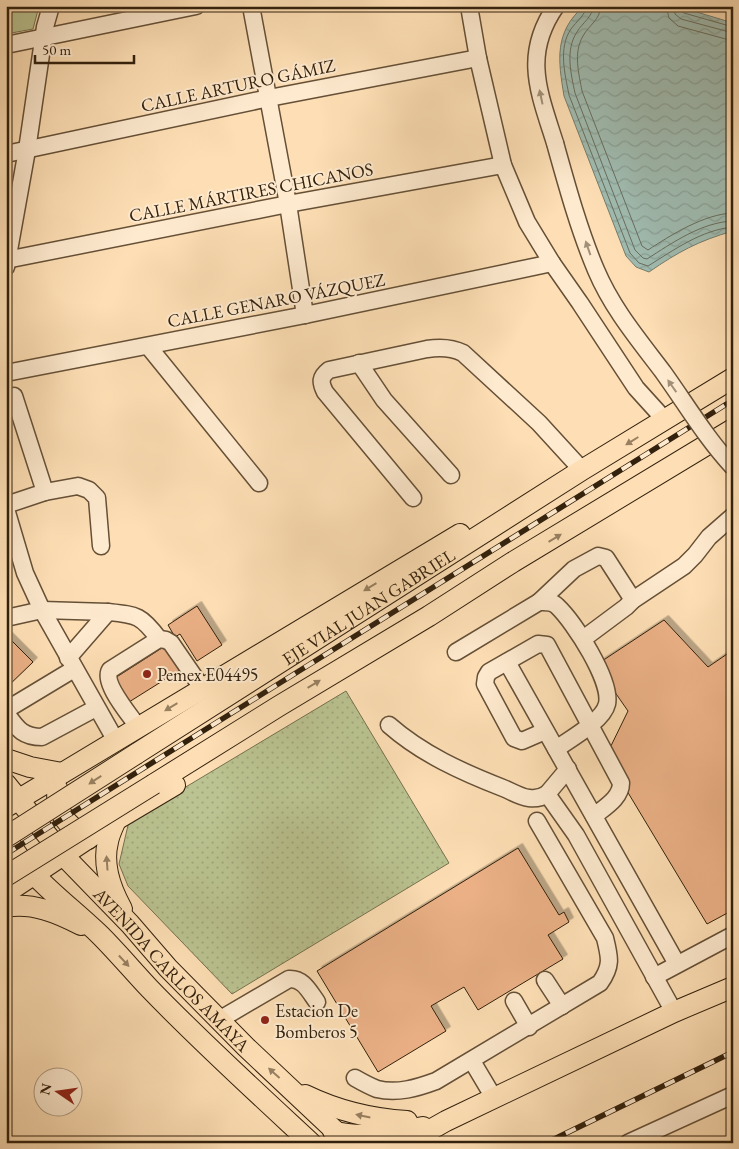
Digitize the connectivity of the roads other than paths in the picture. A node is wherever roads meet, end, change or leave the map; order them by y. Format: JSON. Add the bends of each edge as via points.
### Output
{"nodes":[{"id":1,"x":51,"y":6,"type":"edge"},
{"id":2,"x":196,"y":6,"type":"edge"},
{"id":3,"x":250,"y":6,"type":"edge"},
{"id":4,"x":470,"y":6,"type":"edge"},
{"id":5,"x":556,"y":6,"type":"edge"},
{"id":6,"x":44,"y":37,"type":"junction"},
{"id":7,"x":6,"y":45,"type":"edge"},
{"id":8,"x":478,"y":58,"type":"junction"},
{"id":9,"x":269,"y":98,"type":"junction"},
{"id":10,"x":27,"y":150,"type":"junction"},
{"id":11,"x":6,"y":154,"type":"edge"},
{"id":12,"x":503,"y":165,"type":"junction"},
{"id":13,"x":288,"y":204,"type":"junction"},
{"id":14,"x":7,"y":262,"type":"edge"},
{"id":15,"x":552,"y":263,"type":"junction"},
{"id":16,"x":305,"y":315,"type":"junction"},
{"id":17,"x":148,"y":346,"type":"junction"},
{"id":18,"x":359,"y":363,"type":"junction"},
{"id":19,"x":6,"y":373,"type":"edge"},
{"id":20,"x":733,"y":378,"type":"edge"},
{"id":21,"x":14,"y":396,"type":"dead end"},
{"id":22,"x":665,"y":420,"type":"junction"},
{"id":23,"x":733,"y":429,"type":"edge"},
{"id":24,"x":733,"y":467,"type":"edge"},
{"id":25,"x":582,"y":470,"type":"junction"},
{"id":26,"x":451,"y":475,"type":"dead end"},
{"id":27,"x":260,"y":483,"type":"dead end"},
{"id":28,"x":45,"y":492,"type":"junction"},
{"id":29,"x":413,"y":498,"type":"dead end"},
{"id":30,"x":537,"y":500,"type":"junction"},
{"id":31,"x":6,"y":504,"type":"edge"},
{"id":32,"x":6,"y":509,"type":"edge"},
{"id":33,"x":733,"y":516,"type":"edge"},
{"id":34,"x":101,"y":546,"type":"dead end"},
{"id":35,"x":513,"y":562,"type":"junction"},
{"id":36,"x":633,"y":600,"type":"junction"},
{"id":37,"x":539,"y":602,"type":"junction"},
{"id":38,"x":42,"y":610,"type":"junction"},
{"id":39,"x":108,"y":612,"type":"junction"},
{"id":40,"x":6,"y":618,"type":"edge"},
{"id":41,"x":159,"y":639,"type":"junction"},
{"id":42,"x":583,"y":639,"type":"junction"},
{"id":43,"x":456,"y":652,"type":"dead end"},
{"id":44,"x":507,"y":662,"type":"junction"},
{"id":45,"x":71,"y":663,"type":"junction"},
{"id":46,"x":202,"y":688,"type":"junction"},
{"id":47,"x":125,"y":709,"type":"junction"},
{"id":48,"x":6,"y":711,"type":"edge"},
{"id":49,"x":100,"y":715,"type":"junction"},
{"id":50,"x":389,"y":724,"type":"dead end"},
{"id":51,"x":590,"y":725,"type":"junction"},
{"id":52,"x":138,"y":727,"type":"junction"},
{"id":53,"x":545,"y":731,"type":"junction"},
{"id":54,"x":116,"y":741,"type":"junction"},
{"id":55,"x":556,"y":749,"type":"junction"},
{"id":56,"x":6,"y":759,"type":"edge"},
{"id":57,"x":568,"y":770,"type":"junction"},
{"id":58,"x":60,"y":775,"type":"junction"},
{"id":59,"x":547,"y":794,"type":"junction"},
{"id":60,"x":11,"y":797,"type":"edge"},
{"id":61,"x":594,"y":816,"type":"junction"},
{"id":62,"x":116,"y":820,"type":"junction"},
{"id":63,"x":538,"y":821,"type":"dead end"},
{"id":64,"x":6,"y":837,"type":"edge"},
{"id":65,"x":88,"y":839,"type":"junction"},
{"id":66,"x":64,"y":856,"type":"junction"},
{"id":67,"x":36,"y":875,"type":"junction"},
{"id":68,"x":6,"y":876,"type":"edge"},
{"id":69,"x":6,"y":893,"type":"edge"},
{"id":70,"x":6,"y":907,"type":"edge"},
{"id":71,"x":130,"y":924,"type":"junction"},
{"id":72,"x":733,"y":935,"type":"edge"},
{"id":73,"x":101,"y":936,"type":"junction"},
{"id":74,"x":677,"y":964,"type":"junction"},
{"id":75,"x":168,"y":968,"type":"junction"},
{"id":76,"x":654,"y":977,"type":"junction"},
{"id":77,"x":545,"y":980,"type":"dead end"},
{"id":78,"x":733,"y":987,"type":"edge"},
{"id":79,"x":149,"y":988,"type":"junction"},
{"id":80,"x":514,"y":1001,"type":"dead end"},
{"id":81,"x":317,"y":1002,"type":"dead end"},
{"id":82,"x":562,"y":1006,"type":"junction"},
{"id":83,"x":674,"y":1012,"type":"junction"},
{"id":84,"x":219,"y":1020,"type":"junction"},
{"id":85,"x":529,"y":1027,"type":"junction"},
{"id":86,"x":246,"y":1047,"type":"junction"},
{"id":87,"x":472,"y":1061,"type":"junction"},
{"id":88,"x":228,"y":1066,"type":"junction"},
{"id":89,"x":355,"y":1078,"type":"dead end"},
{"id":90,"x":292,"y":1089,"type":"junction"},
{"id":91,"x":254,"y":1090,"type":"junction"},
{"id":92,"x":733,"y":1095,"type":"edge"},
{"id":93,"x":494,"y":1098,"type":"junction"},
{"id":94,"x":446,"y":1121,"type":"junction"},
{"id":95,"x":343,"y":1138,"type":"edge"},
{"id":96,"x":310,"y":1143,"type":"edge"},
{"id":97,"x":407,"y":1143,"type":"edge"},
{"id":98,"x":628,"y":1143,"type":"edge"}],
"edges":[{"from":1,"to":6,"type":"street"},
{"from":2,"to":6,"type":"street"},
{"from":3,"to":9,"type":"street"},
{"from":4,"to":8,"type":"street"},
{"from":24,"to":5,"type":"street","one_way":true,"bridge":true,"via":[[714,446],[625,323],[596,270],[554,143],[535,68],[542,31]]},
{"from":6,"to":7,"type":"street"},
{"from":6,"to":10,"type":"street"},
{"from":8,"to":9,"type":"street","name":"CALLE ARTURO GÁMIZ"},
{"from":8,"to":12,"type":"street"},
{"from":9,"to":10,"type":"street","name":"CALLE ARTURO GÁMIZ"},
{"from":9,"to":13,"type":"street"},
{"from":10,"to":11,"type":"street","name":"CALLE ARTURO GÁMIZ"},
{"from":10,"to":14,"type":"street"},
{"from":12,"to":13,"type":"street","name":"CALLE MÁRTIRES CHICANOS"},
{"from":12,"to":15,"type":"street","via":[[527,222]]},
{"from":13,"to":14,"type":"street","name":"CALLE MÁRTIRES CHICANOS"},
{"from":13,"to":16,"type":"street"},
{"from":15,"to":16,"type":"street","name":"CALLE GENARO VÁZQUEZ"},
{"from":15,"to":22,"type":"street","via":[[636,388]]},
{"from":16,"to":17,"type":"street","name":"CALLE GENARO VÁZQUEZ"},
{"from":17,"to":19,"type":"street","name":"CALLE GENARO VÁZQUEZ"},
{"from":17,"to":27,"type":"street"},
{"from":18,"to":25,"type":"street","via":[[441,347],[463,353],[539,423]]},
{"from":18,"to":26,"type":"street","via":[[384,400]]},
{"from":18,"to":29,"type":"street","via":[[329,370],[323,375],[321,385]]},
{"from":20,"to":22,"type":"main road","name":"EJE VIAL JUAN GABRIEL"},
{"from":21,"to":28,"type":"street"},
{"from":22,"to":25,"type":"main road","name":"EJE VIAL JUAN GABRIEL","one_way":true},
{"from":35,"to":23,"type":"main road","name":"EJE VIAL JUAN GABRIEL","one_way":true},
{"from":25,"to":30,"type":"main road","name":"EJE VIAL JUAN GABRIEL"},
{"from":28,"to":31,"type":"street"},
{"from":28,"to":34,"type":"street","via":[[78,486],[89,490],[97,498]]},
{"from":30,"to":46,"type":"main road","one_way":true,"via":[[472,527]]},
{"from":30,"to":64,"type":"main road","name":"EJE VIAL JUAN GABRIEL","one_way":true,"bridge":true},
{"from":32,"to":38,"type":"street","via":[[26,573]]},
{"from":33,"to":36,"type":"street","via":[[709,536],[684,566]]},
{"from":35,"to":62,"type":"main road","via":[[466,604],[360,673]]},
{"from":68,"to":35,"type":"main road","name":"EJE VIAL JUAN GABRIEL","one_way":true,"bridge":true},
{"from":36,"to":37,"type":"street","via":[[606,558],[598,556],[574,569]]},
{"from":36,"to":42,"type":"street"},
{"from":37,"to":42,"type":"street","via":[[557,606]]},
{"from":37,"to":43,"type":"street"},
{"from":38,"to":39,"type":"street"},
{"from":38,"to":40,"type":"street"},
{"from":38,"to":45,"type":"street"},
{"from":39,"to":41,"type":"street","via":[[131,614],[145,621]]},
{"from":39,"to":45,"type":"street"},
{"from":41,"to":46,"type":"street","via":[[171,643]]},
{"from":41,"to":47,"type":"street","via":[[108,674],[111,686]]},
{"from":42,"to":51,"type":"street","via":[[608,694],[603,713]]},
{"from":44,"to":51,"type":"street","via":[[538,644],[547,645]]},
{"from":44,"to":53,"type":"street"},
{"from":44,"to":53,"type":"street","via":[[489,672],[485,684],[514,738],[522,741]]},
{"from":45,"to":48,"type":"street"},
{"from":45,"to":49,"type":"street"},
{"from":46,"to":52,"type":"main road","one_way":true},
{"from":47,"to":49,"type":"street"},
{"from":47,"to":52,"type":"street"},
{"from":48,"to":49,"type":"street","via":[[25,735],[42,737]]},
{"from":49,"to":54,"type":"street"},
{"from":50,"to":59,"type":"street","via":[[427,753],[477,778],[527,798]]},
{"from":51,"to":55,"type":"street"},
{"from":51,"to":61,"type":"street","via":[[620,783],[618,796]]},
{"from":52,"to":54,"type":"main road"},
{"from":53,"to":55,"type":"street"},
{"from":54,"to":58,"type":"main road"},
{"from":55,"to":57,"type":"street"},
{"from":56,"to":58,"type":"main road"},
{"from":57,"to":59,"type":"street"},
{"from":57,"to":61,"type":"street"},
{"from":58,"to":60,"type":"main road"},
{"from":58,"to":65,"type":"main road","via":[[57,800],[60,813],[69,825]]},
{"from":59,"to":76,"type":"street","via":[[576,835]]},
{"from":60,"to":66,"type":"main road","name":"AVENIDA CARLOS AMAYA"},
{"from":61,"to":74,"type":"street"},
{"from":62,"to":65,"type":"main road"},
{"from":71,"to":62,"type":"main road","one_way":true,"via":[[114,894],[108,874],[108,842]]},
{"from":63,"to":82,"type":"street","via":[[604,938],[609,955],[608,970],[600,983]]},
{"from":64,"to":67,"type":"main road","name":"AVENIDA CARLOS AMAYA"},
{"from":65,"to":66,"type":"main road"},
{"from":66,"to":67,"type":"main road"},
{"from":66,"to":71,"type":"main road","name":"AVENIDA CARLOS AMAYA"},
{"from":67,"to":69,"type":"main road"},
{"from":67,"to":73,"type":"main road","name":"AVENIDA CARLOS AMAYA"},
{"from":70,"to":73,"type":"main road","via":[[16,905],[49,911]]},
{"from":71,"to":75,"type":"main road","name":"AVENIDA CARLOS AMAYA"},
{"from":72,"to":74,"type":"street"},
{"from":73,"to":79,"type":"main road","name":"AVENIDA CARLOS AMAYA","one_way":true},
{"from":74,"to":76,"type":"street"},
{"from":75,"to":79,"type":"main road"},
{"from":75,"to":84,"type":"main road","name":"AVENIDA CARLOS AMAYA"},
{"from":76,"to":83,"type":"street"},
{"from":77,"to":82,"type":"street"},
{"from":78,"to":83,"type":"main road"},
{"from":79,"to":88,"type":"main road","name":"AVENIDA CARLOS AMAYA"},
{"from":80,"to":85,"type":"street"},
{"from":81,"to":84,"type":"street","via":[[302,981],[289,979]]},
{"from":82,"to":85,"type":"street"},
{"from":83,"to":93,"type":"main road"},
{"from":84,"to":86,"type":"main road","name":"AVENIDA CARLOS AMAYA"},
{"from":85,"to":87,"type":"street"},
{"from":86,"to":88,"type":"main road"},
{"from":90,"to":86,"type":"main road","name":"AVENIDA CARLOS AMAYA","one_way":true},
{"from":87,"to":89,"type":"street","via":[[416,1089],[394,1091],[376,1088]]},
{"from":87,"to":93,"type":"street"},
{"from":88,"to":91,"type":"main road","name":"AVENIDA CARLOS AMAYA"},
{"from":94,"to":90,"type":"main road","one_way":true,"via":[[382,1120],[331,1106]]},
{"from":90,"to":95,"type":"main road","name":"AVENIDA CARLOS AMAYA"},
{"from":91,"to":95,"type":"main road","via":[[281,1109]]},
{"from":91,"to":96,"type":"main road","name":"AVENIDA CARLOS AMAYA"},
{"from":92,"to":98,"type":"street"},
{"from":93,"to":94,"type":"main road"},
{"from":94,"to":95,"type":"main road","via":[[396,1133]]},
{"from":94,"to":97,"type":"main road"}]}
